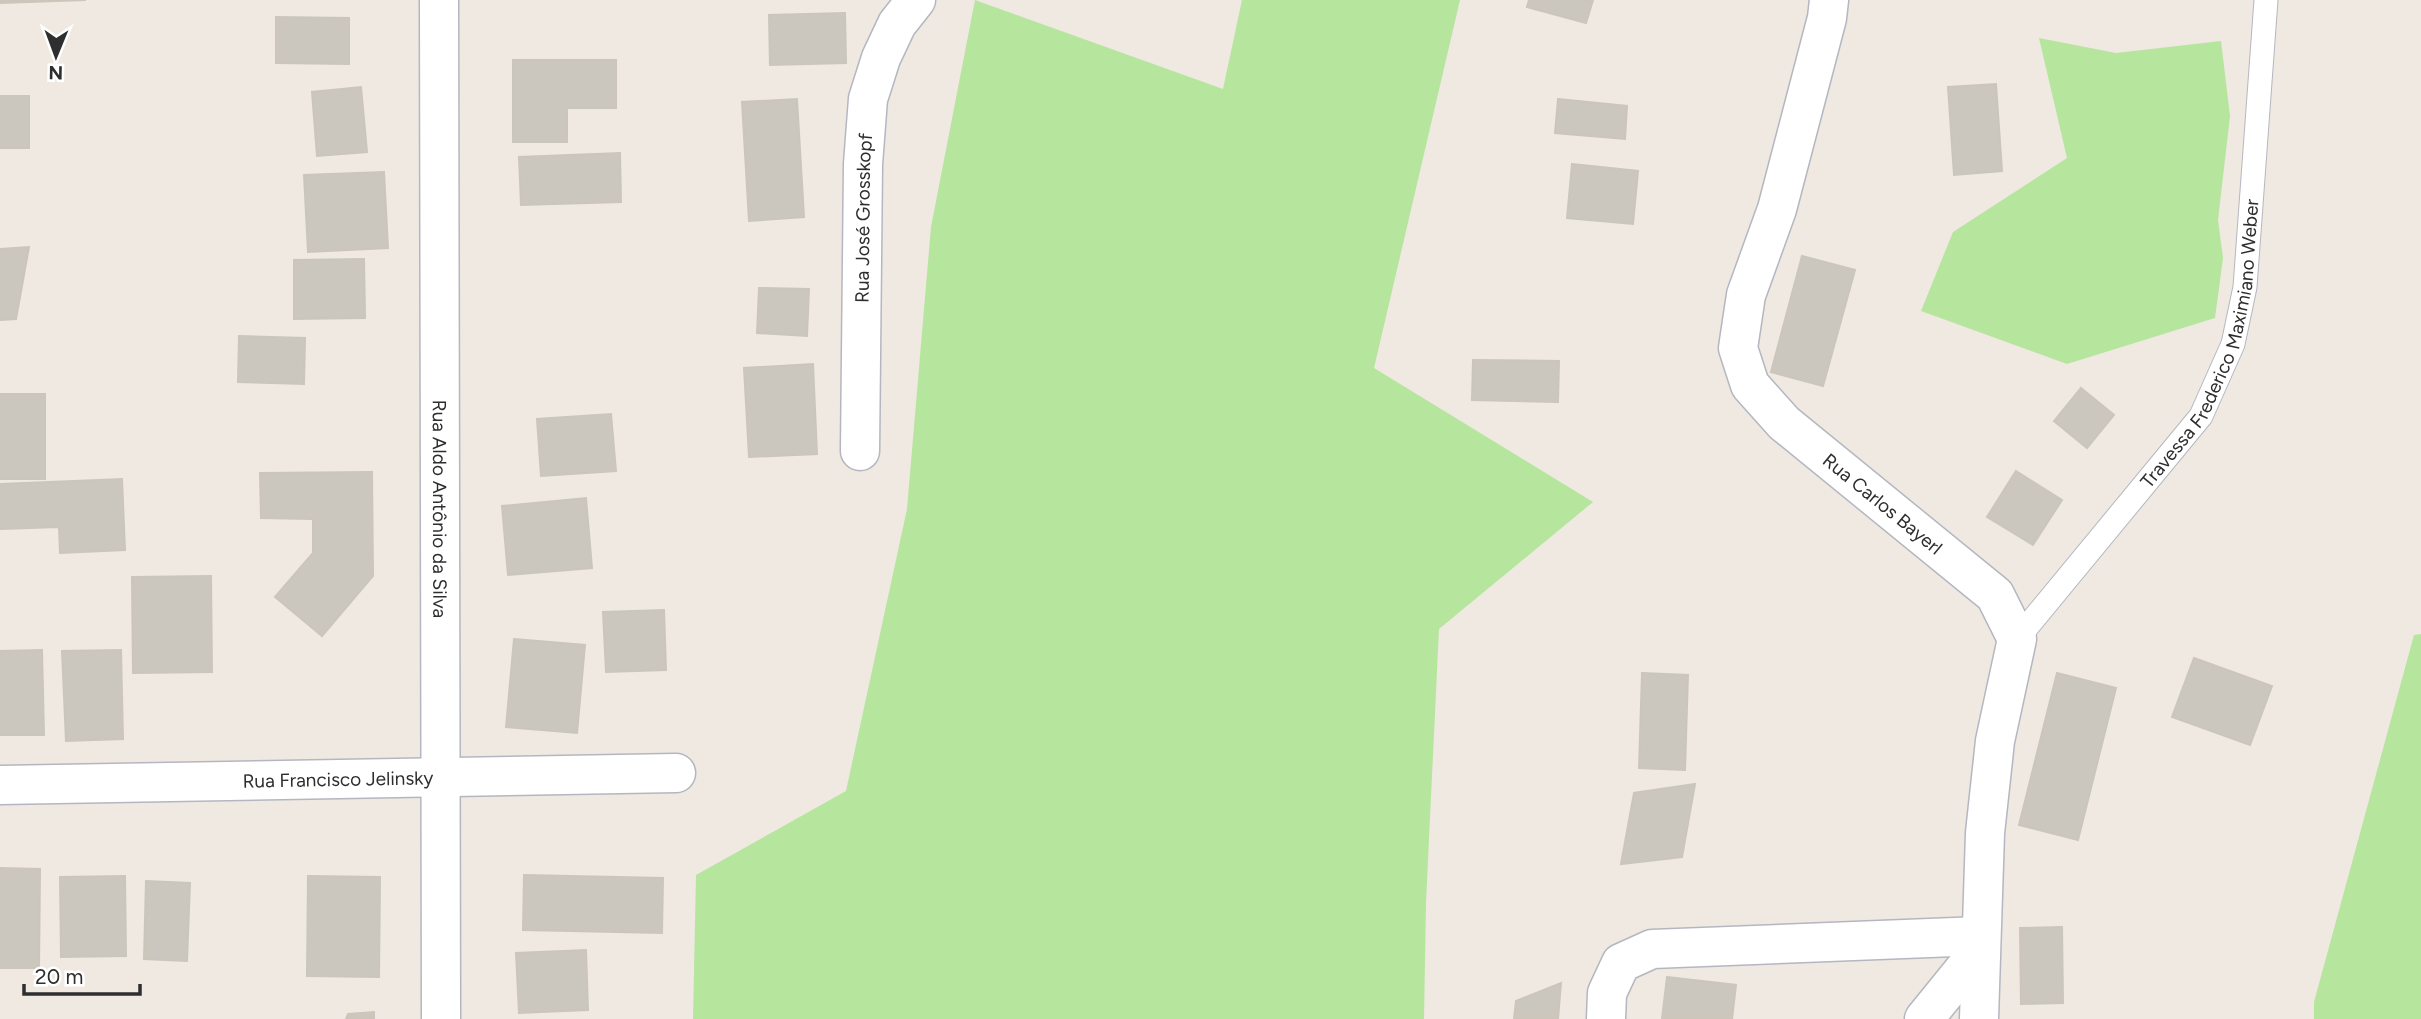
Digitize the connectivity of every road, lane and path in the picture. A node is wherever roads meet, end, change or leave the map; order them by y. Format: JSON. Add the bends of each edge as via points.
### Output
{"nodes":[{"id":1,"x":439,"y":0,"type":"edge"},
{"id":2,"x":916,"y":0,"type":"edge"},
{"id":3,"x":1829,"y":0,"type":"edge"},
{"id":4,"x":2266,"y":0,"type":"edge"},
{"id":5,"x":860,"y":451,"type":"dead end"},
{"id":6,"x":2017,"y":639,"type":"junction"},
{"id":7,"x":676,"y":773,"type":"dead end"},
{"id":8,"x":440,"y":777,"type":"junction"},
{"id":9,"x":0,"y":785,"type":"edge"},
{"id":10,"x":1980,"y":943,"type":"junction"},
{"id":11,"x":441,"y":1019,"type":"edge"},
{"id":12,"x":1605,"y":1019,"type":"edge"},
{"id":13,"x":1924,"y":1019,"type":"edge"},
{"id":14,"x":1979,"y":1019,"type":"edge"}],
"edges":[{"from":1,"to":8,"type":"street","name":"Rua Aldo Antônio da Silva"},
{"from":2,"to":5,"type":"street","name":"Rua José Grosskopf","via":[[891,35],[868,99],[863,164]]},
{"from":3,"to":6,"type":"street","name":"Rua Carlos Bayerl","via":[[1777,209],[1746,295],[1738,348],[1750,385],[1784,423],[1995,595]]},
{"from":4,"to":6,"type":"lane","name":"Travessa Frederico Maximiano Weber","via":[[2245,287],[2233,344],[2202,416]]},
{"from":6,"to":10,"type":"street","via":[[1994,741]]},
{"from":7,"to":8,"type":"street","name":"Rua Francisco Jelinsky"},
{"from":8,"to":9,"type":"street","name":"Rua Francisco Jelinsky"},
{"from":8,"to":11,"type":"street","name":"Rua Aldo Antônio da Silva"},
{"from":10,"to":12,"type":"street","via":[[1652,949],[1621,963],[1607,993]]},
{"from":10,"to":13,"type":"street"},
{"from":10,"to":14,"type":"street"}]}
